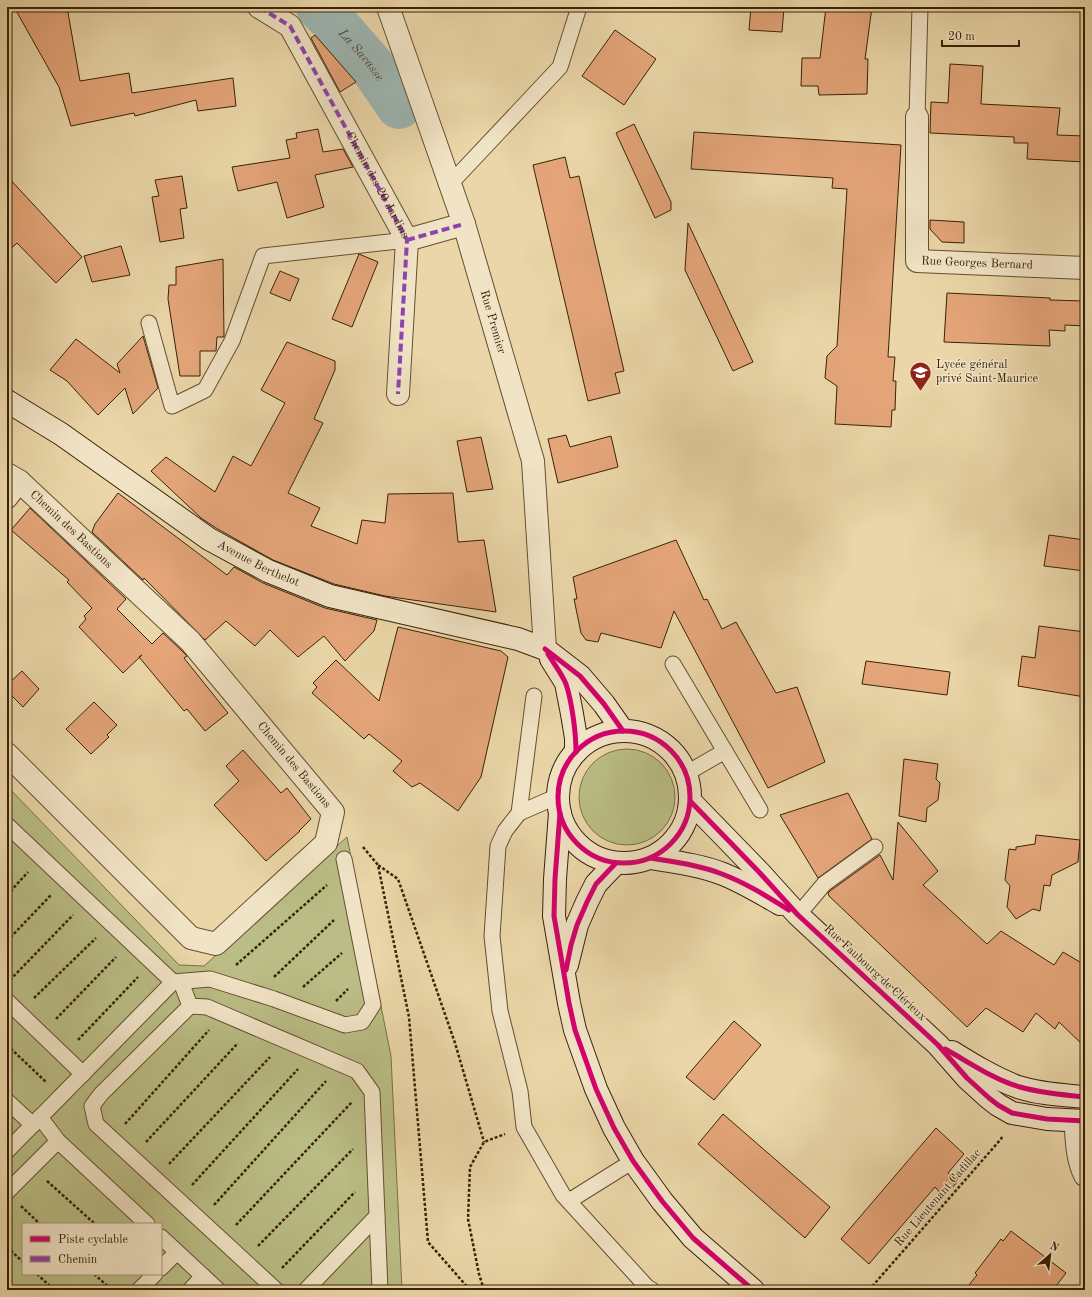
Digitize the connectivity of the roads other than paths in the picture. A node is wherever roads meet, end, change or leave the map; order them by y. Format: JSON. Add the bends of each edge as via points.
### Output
{"nodes":[{"id":1,"x":259,"y":7,"type":"edge"},
{"id":2,"x":388,"y":7,"type":"edge"},
{"id":3,"x":579,"y":7,"type":"edge"},
{"id":4,"x":920,"y":7,"type":"edge"},
{"id":5,"x":917,"y":117,"type":"joint"},
{"id":6,"x":450,"y":184,"type":"junction"},
{"id":7,"x":464,"y":224,"type":"junction"},
{"id":8,"x":407,"y":240,"type":"junction"},
{"id":9,"x":1085,"y":268,"type":"edge"},
{"id":10,"x":149,"y":323,"type":"dead end"},
{"id":11,"x":398,"y":394,"type":"dead end"},
{"id":12,"x":7,"y":401,"type":"edge"},
{"id":13,"x":11,"y":484,"type":"edge"},
{"id":14,"x":545,"y":649,"type":"junction"},
{"id":15,"x":673,"y":664,"type":"dead end"},
{"id":16,"x":534,"y":696,"type":"dead end"},
{"id":17,"x":623,"y":730,"type":"junction"},
{"id":18,"x":725,"y":751,"type":"junction"},
{"id":19,"x":576,"y":752,"type":"junction"},
{"id":20,"x":7,"y":754,"type":"edge"},
{"id":21,"x":687,"y":773,"type":"junction"},
{"id":22,"x":691,"y":802,"type":"junction"},
{"id":23,"x":559,"y":805,"type":"junction"},
{"id":24,"x":760,"y":810,"type":"dead end"},
{"id":25,"x":519,"y":813,"type":"junction"},
{"id":26,"x":7,"y":825,"type":"edge"},
{"id":27,"x":875,"y":847,"type":"dead end"},
{"id":28,"x":650,"y":858,"type":"junction"},
{"id":29,"x":616,"y":863,"type":"junction"},
{"id":30,"x":345,"y":864,"type":"road end"},
{"id":31,"x":798,"y":915,"type":"junction"},
{"id":32,"x":565,"y":976,"type":"junction"},
{"id":33,"x":177,"y":982,"type":"junction"},
{"id":34,"x":7,"y":1001,"type":"edge"},
{"id":35,"x":190,"y":1006,"type":"junction"},
{"id":36,"x":938,"y":1045,"type":"junction"},
{"id":37,"x":83,"y":1074,"type":"junction"},
{"id":38,"x":1085,"y":1097,"type":"edge"},
{"id":39,"x":7,"y":1101,"type":"edge"},
{"id":40,"x":36,"y":1121,"type":"junction"},
{"id":41,"x":1081,"y":1122,"type":"edge"},
{"id":42,"x":58,"y":1141,"type":"junction"},
{"id":43,"x":7,"y":1151,"type":"edge"},
{"id":44,"x":633,"y":1161,"type":"junction"},
{"id":45,"x":1085,"y":1175,"type":"edge"},
{"id":46,"x":7,"y":1192,"type":"edge"},
{"id":47,"x":569,"y":1201,"type":"junction"},
{"id":48,"x":377,"y":1216,"type":"junction"},
{"id":49,"x":146,"y":1223,"type":"edge"},
{"id":50,"x":162,"y":1238,"type":"edge"},
{"id":51,"x":178,"y":1252,"type":"junction"},
{"id":52,"x":162,"y":1267,"type":"edge"},
{"id":53,"x":154,"y":1275,"type":"edge"},
{"id":54,"x":203,"y":1276,"type":"junction"},
{"id":55,"x":272,"y":1286,"type":"edge"},
{"id":56,"x":139,"y":1290,"type":"edge"},
{"id":57,"x":190,"y":1290,"type":"edge"},
{"id":58,"x":218,"y":1290,"type":"edge"},
{"id":59,"x":306,"y":1290,"type":"edge"},
{"id":60,"x":380,"y":1290,"type":"edge"},
{"id":61,"x":652,"y":1290,"type":"edge"},
{"id":62,"x":754,"y":1290,"type":"edge"}],
"edges":[{"from":1,"to":8,"type":"main road","name":"Chemin des 20 Jardins","via":[[290,26]]},
{"from":2,"to":6,"type":"main road","name":"Rue Premier"},
{"from":3,"to":6,"type":"lane","via":[[560,67]]},
{"from":4,"to":5,"type":"lane"},
{"from":5,"to":9,"type":"main road","name":"Rue Georges Bernard","via":[[917,262]]},
{"from":6,"to":7,"type":"main road","name":"Rue Premier"},
{"from":7,"to":8,"type":"main road"},
{"from":7,"to":14,"type":"main road","name":"Rue Premier","via":[[533,461]]},
{"from":8,"to":10,"type":"lane","via":[[263,256],[232,340],[205,390],[172,406]]},
{"from":8,"to":11,"type":"main road","name":"Chemin des 20 Jardins"},
{"from":12,"to":14,"type":"main road","name":"Avenue Berthelot","via":[[61,434],[209,539],[268,571],[330,596],[518,639]]},
{"from":13,"to":20,"type":"main road","name":"Chemin des Bastions","via":[[190,641],[333,812],[326,843],[216,944],[191,938]]},
{"from":14,"to":17,"type":"main road","name":"Avenue Berthelot","via":[[580,676]]},
{"from":14,"to":19,"type":"main road","via":[[566,684],[576,738]]},
{"from":15,"to":18,"type":"lane"},
{"from":16,"to":25,"type":"lane"},
{"from":17,"to":19,"type":"main road","via":[[605,733],[589,741]]},
{"from":17,"to":21,"type":"main road","via":[[644,734],[663,743],[678,758]]},
{"from":18,"to":21,"type":"lane"},
{"from":18,"to":24,"type":"lane"},
{"from":19,"to":23,"type":"main road","via":[[566,765],[560,780]]},
{"from":21,"to":22,"type":"main road"},
{"from":22,"to":28,"type":"main road","via":[[687,820],[678,836],[666,848]]},
{"from":22,"to":31,"type":"main road","name":"Rue Faubourg de Clérieux"},
{"from":23,"to":25,"type":"lane"},
{"from":23,"to":29,"type":"main road","via":[[568,832],[580,847],[597,857]]},
{"from":23,"to":32,"type":"main road","via":[[554,916]]},
{"from":25,"to":47,"type":"lane","via":[[505,831],[498,846],[492,936],[500,1011],[520,1092],[524,1127],[563,1195]]},
{"from":26,"to":33,"type":"lane","via":[[152,962]]},
{"from":27,"to":31,"type":"lane","via":[[824,884]]},
{"from":28,"to":29,"type":"main road"},
{"from":28,"to":31,"type":"main road","name":"Rue Faubourg de Clérieux","via":[[722,874]]},
{"from":29,"to":32,"type":"main road","via":[[596,884],[577,925]]},
{"from":30,"to":33,"type":"lane","via":[[373,1005],[362,1022],[345,1025],[210,979]]},
{"from":31,"to":36,"type":"main road","name":"Rue Faubourg de Clérieux"},
{"from":32,"to":44,"type":"main road","via":[[575,1030],[584,1058],[614,1128]]},
{"from":33,"to":35,"type":"lane"},
{"from":33,"to":37,"type":"lane"},
{"from":34,"to":37,"type":"lane"},
{"from":35,"to":48,"type":"lane","via":[[207,1007],[357,1071],[372,1092]]},
{"from":35,"to":55,"type":"lane","via":[[101,1094],[92,1106],[96,1124]]},
{"from":36,"to":38,"type":"main road","name":"Rue Faubourg de Clérieux","via":[[996,1078],[1019,1087],[1054,1095]]},
{"from":36,"to":41,"type":"main road","name":"Rue Faubourg de Clérieux","via":[[972,1083],[1012,1113],[1047,1120]]},
{"from":37,"to":40,"type":"lane"},
{"from":39,"to":40,"type":"lane"},
{"from":40,"to":42,"type":"lane"},
{"from":40,"to":43,"type":"lane"},
{"from":41,"to":45,"type":"main road","via":[[1076,1135],[1081,1168]]},
{"from":42,"to":46,"type":"lane"},
{"from":42,"to":49,"type":"lane"},
{"from":44,"to":47,"type":"lane"},
{"from":44,"to":62,"type":"main road","via":[[693,1238]]},
{"from":47,"to":61,"type":"lane"},
{"from":48,"to":59,"type":"lane"},
{"from":48,"to":60,"type":"lane"},
{"from":50,"to":51,"type":"lane"},
{"from":51,"to":52,"type":"lane"},
{"from":51,"to":54,"type":"lane"},
{"from":53,"to":56,"type":"lane"},
{"from":54,"to":57,"type":"lane"},
{"from":54,"to":58,"type":"lane"}]}
